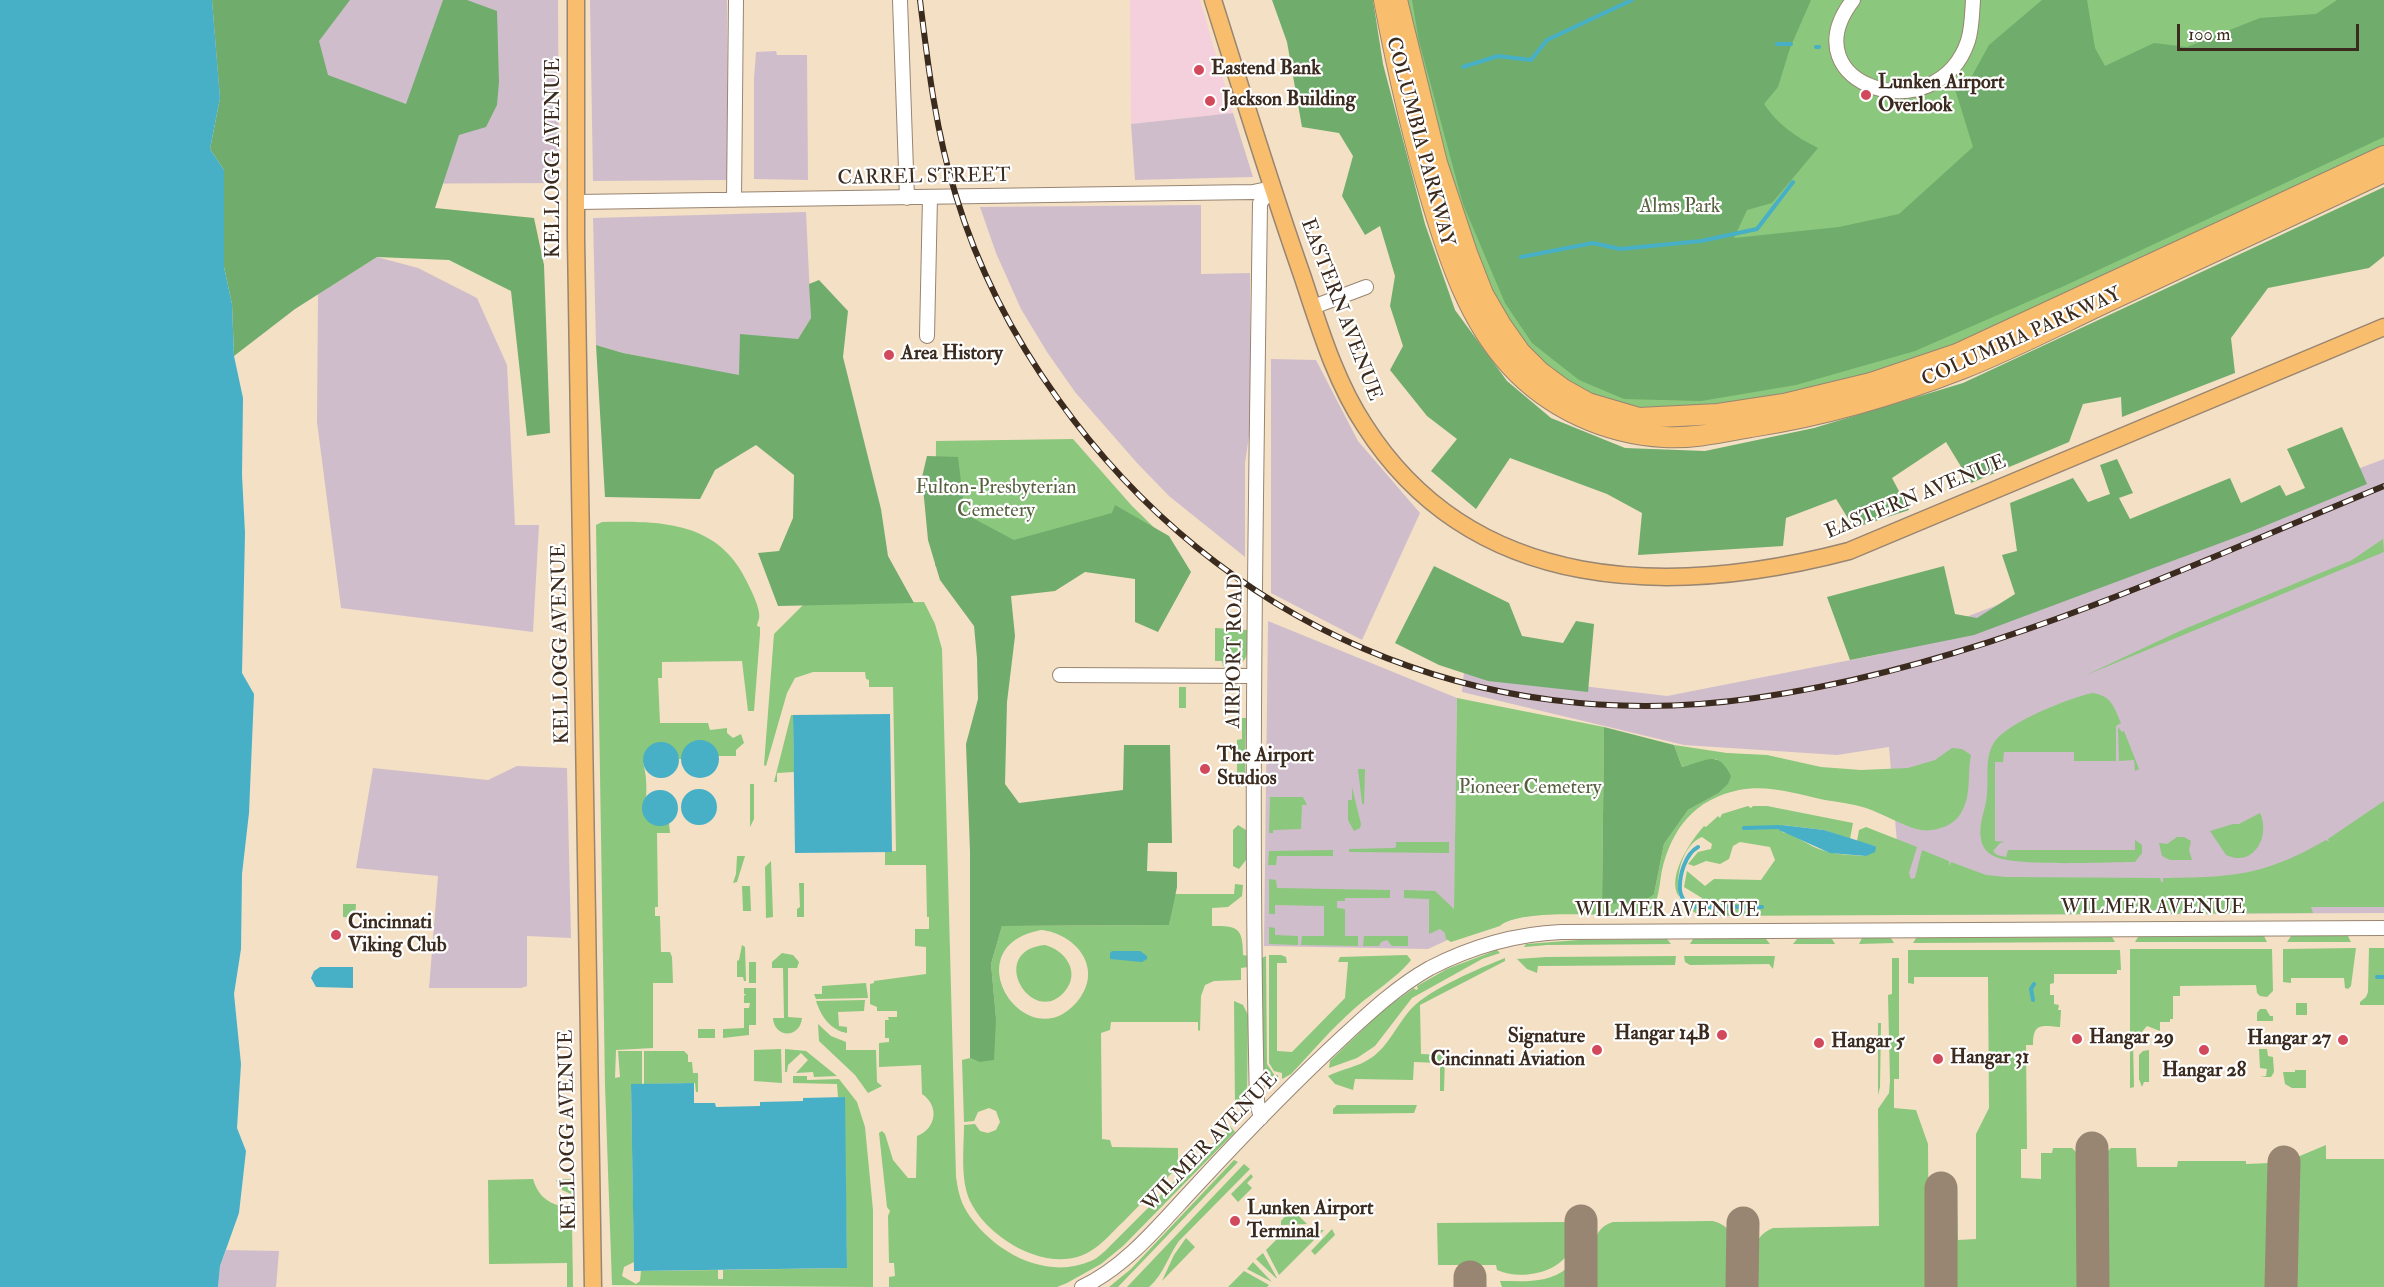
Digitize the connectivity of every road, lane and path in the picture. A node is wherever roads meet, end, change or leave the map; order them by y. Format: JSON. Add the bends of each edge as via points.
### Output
{"nodes":[{"id":1,"x":576,"y":0,"type":"edge"},
{"id":2,"x":736,"y":0,"type":"edge"},
{"id":3,"x":900,"y":0,"type":"edge"},
{"id":4,"x":1213,"y":0,"type":"edge"},
{"id":5,"x":1384,"y":0,"type":"edge"},
{"id":6,"x":1397,"y":0,"type":"edge"},
{"id":7,"x":1853,"y":0,"type":"edge"},
{"id":8,"x":1973,"y":0,"type":"edge"},
{"id":9,"x":2384,"y":156,"type":"edge"},
{"id":10,"x":2384,"y":172,"type":"edge"},
{"id":11,"x":1272,"y":188,"type":"junction"},
{"id":12,"x":930,"y":197,"type":"junction"},
{"id":13,"x":908,"y":198,"type":"junction"},
{"id":14,"x":734,"y":200,"type":"junction"},
{"id":15,"x":578,"y":202,"type":"junction"},
{"id":16,"x":1366,"y":287,"type":"dead end"},
{"id":17,"x":1313,"y":307,"type":"junction"},
{"id":18,"x":2384,"y":327,"type":"edge"},
{"id":19,"x":927,"y":336,"type":"dead end"},
{"id":20,"x":1060,"y":675,"type":"dead end"},
{"id":21,"x":1254,"y":676,"type":"junction"},
{"id":22,"x":2384,"y":928,"type":"edge"},
{"id":23,"x":1261,"y":1118,"type":"junction"},
{"id":24,"x":593,"y":1287,"type":"edge"},
{"id":25,"x":1082,"y":1287,"type":"edge"}],
"edges":[{"from":1,"to":15,"type":"main road","name":"KELLOGG AVENUE"},
{"from":2,"to":14,"type":"street"},
{"from":3,"to":13,"type":"street"},
{"from":4,"to":11,"type":"main road","name":"EASTERN AVENUE"},
{"from":5,"to":10,"type":"highway","name":"COLUMBIA PARKWAY","via":[[1397,72],[1422,170],[1449,256],[1489,338],[1518,373],[1564,408],[1632,434],[1706,434],[1791,421],[1886,396],[1966,368]]},
{"from":6,"to":9,"type":"highway","name":"COLUMBIA PARKWAY","via":[[1437,163],[1483,294],[1520,352],[1540,372],[1588,403],[1639,418],[1707,415],[1784,404],[1871,383],[1957,354]]},
{"from":7,"to":8,"type":"street","via":[[1839,26],[1841,59],[1863,84],[1897,92],[1927,86],[1950,70],[1968,41]]},
{"from":11,"to":12,"type":"street","name":"CARREL STREET","via":[[1253,192]]},
{"from":11,"to":17,"type":"main road","name":"EASTERN AVENUE"},
{"from":11,"to":21,"type":"street","name":"AIRPORT ROAD","via":[[1260,203]]},
{"from":12,"to":13,"type":"street","name":"CARREL STREET"},
{"from":12,"to":19,"type":"street"},
{"from":13,"to":14,"type":"street","name":"CARREL STREET"},
{"from":14,"to":15,"type":"street","name":"CARREL STREET"},
{"from":15,"to":24,"type":"main road","name":"KELLOGG AVENUE"},
{"from":16,"to":17,"type":"street"},
{"from":17,"to":18,"type":"main road","name":"EASTERN AVENUE","via":[[1347,397],[1364,426],[1432,503],[1487,538],[1523,555],[1571,569],[1638,576],[1728,574],[1849,551]]},
{"from":20,"to":21,"type":"street"},
{"from":21,"to":23,"type":"street","name":"AIRPORT ROAD","via":[[1254,1003],[1257,1102]]},
{"from":22,"to":23,"type":"street","name":"WILMER AVENUE","via":[[1572,932],[1520,936],[1453,957],[1405,984],[1307,1070]]},
{"from":23,"to":25,"type":"street","name":"WILMER AVENUE","via":[[1151,1234]]}]}
